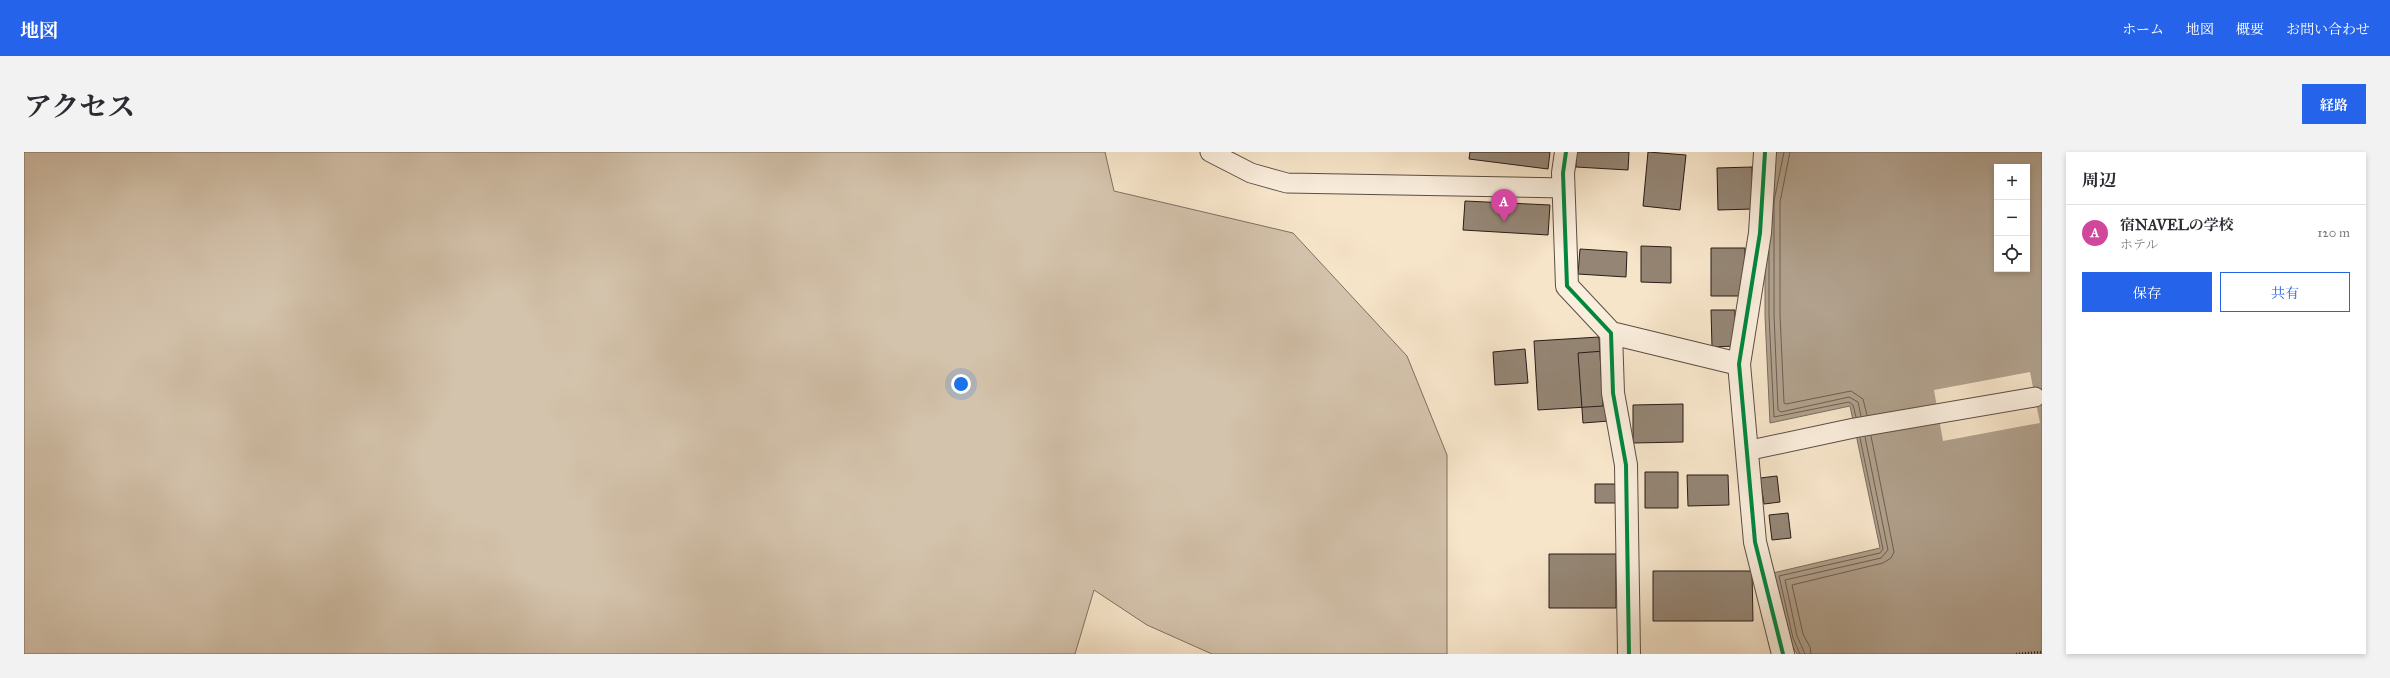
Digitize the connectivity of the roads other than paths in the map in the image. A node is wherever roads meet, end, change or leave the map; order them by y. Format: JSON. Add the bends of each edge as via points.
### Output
{"nodes":[{"id":1,"x":1210,"y":152,"type":"edge"},
{"id":2,"x":1566,"y":152,"type":"edge"},
{"id":3,"x":1763,"y":152,"type":"edge"},
{"id":4,"x":1564,"y":188,"type":"junction"},
{"id":5,"x":1610,"y":333,"type":"junction"},
{"id":6,"x":1739,"y":364,"type":"junction"},
{"id":7,"x":2035,"y":397,"type":"dead end"},
{"id":8,"x":1746,"y":451,"type":"junction"},
{"id":9,"x":1629,"y":654,"type":"edge"},
{"id":10,"x":1783,"y":654,"type":"edge"}],
"edges":[{"from":1,"to":4,"type":"lane","via":[[1251,174],[1286,183]]},
{"from":2,"to":4,"type":"street"},
{"from":3,"to":6,"type":"street","via":[[1760,232]]},
{"from":4,"to":5,"type":"street","via":[[1567,286]]},
{"from":5,"to":6,"type":"street"},
{"from":5,"to":9,"type":"street","via":[[1613,393],[1626,465]]},
{"from":6,"to":8,"type":"street"},
{"from":7,"to":8,"type":"lane","via":[[1854,428]]},
{"from":8,"to":10,"type":"street","via":[[1755,542]]}]}
